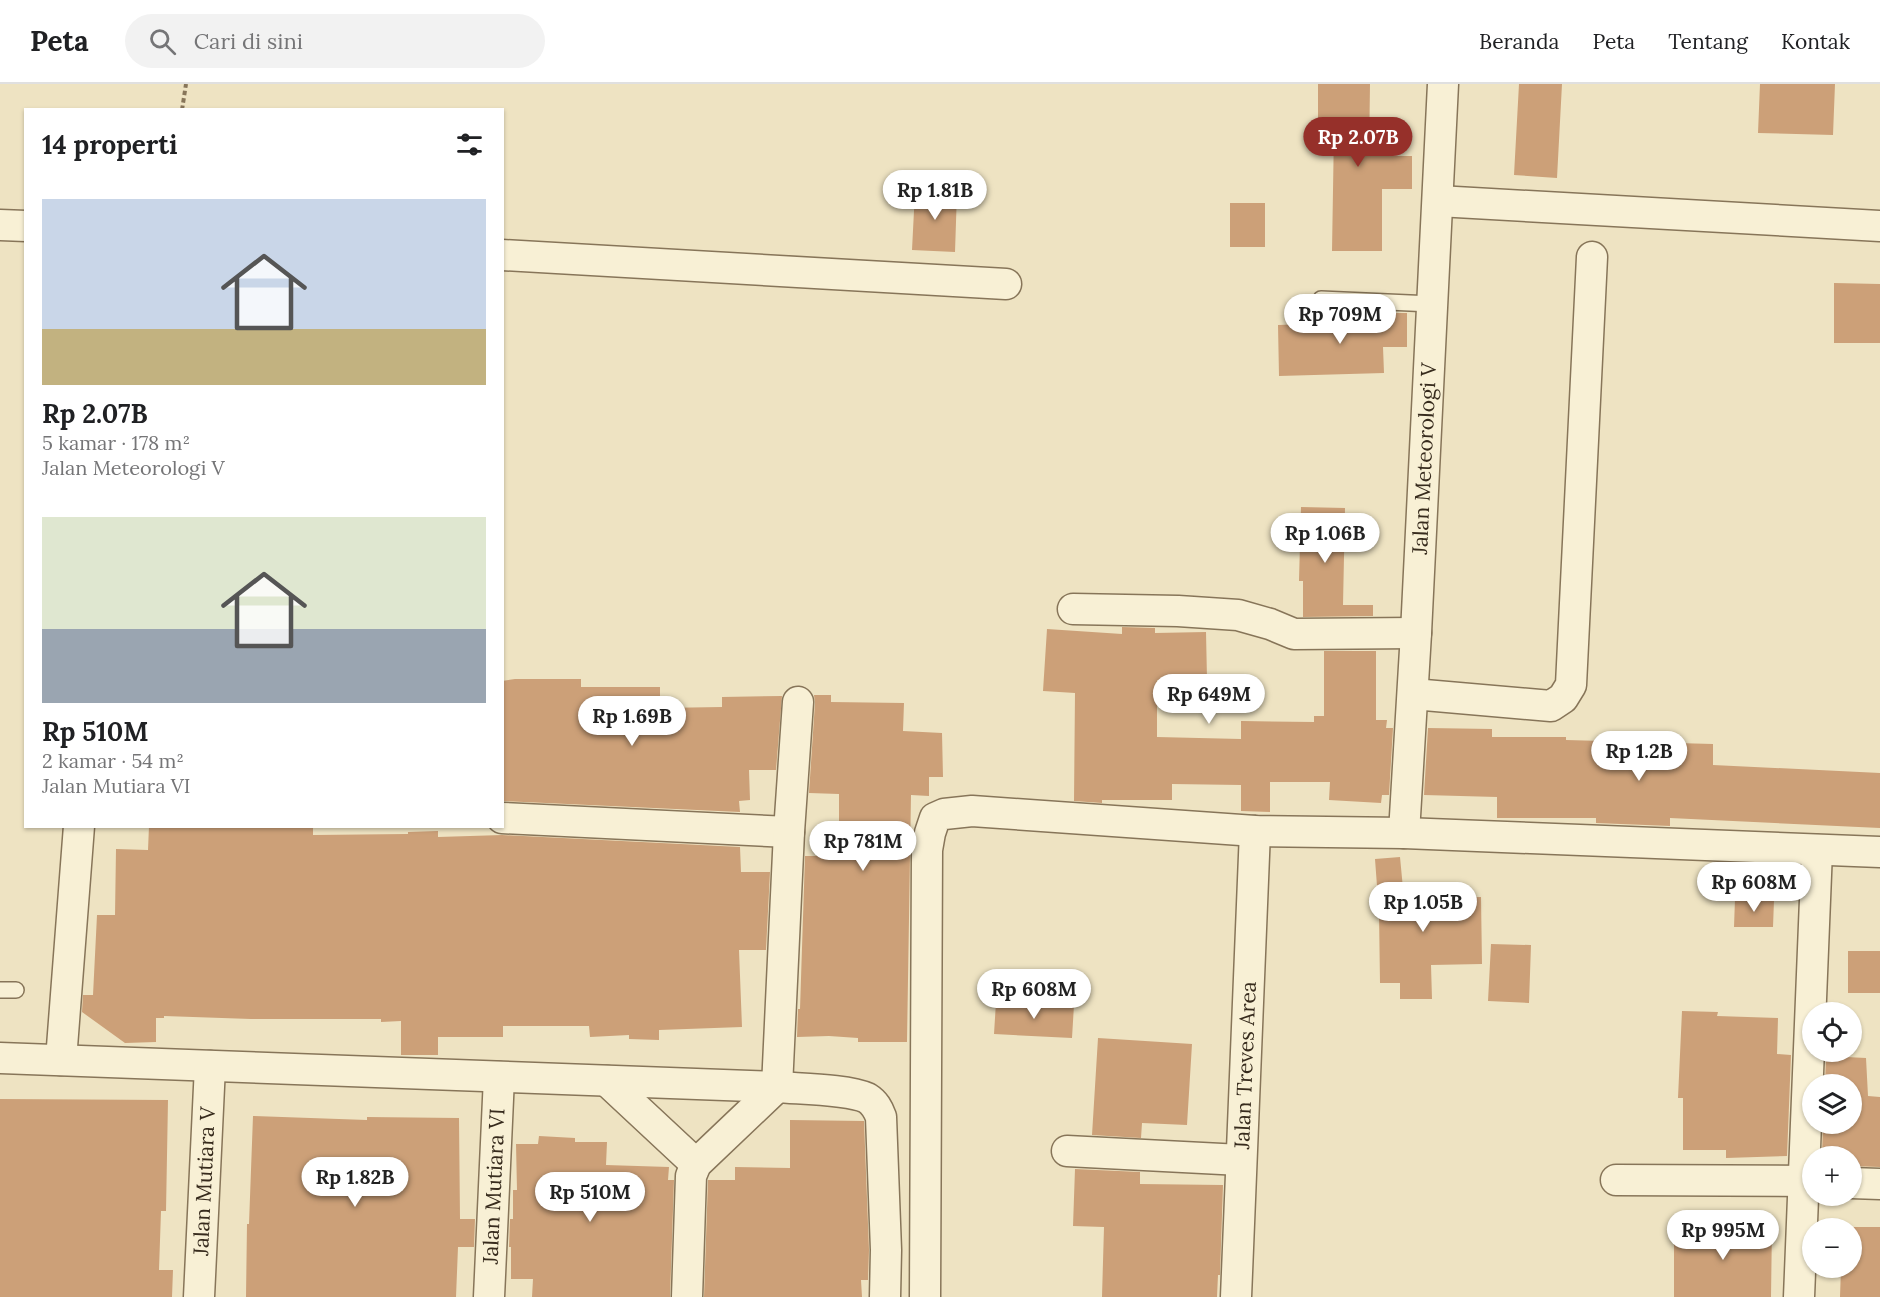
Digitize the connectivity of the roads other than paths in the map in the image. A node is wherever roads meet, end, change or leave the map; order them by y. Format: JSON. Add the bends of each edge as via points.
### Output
{"nodes":[{"id":1,"x":1443,"y":84,"type":"edge"},
{"id":2,"x":1438,"y":201,"type":"junction"},
{"id":3,"x":0,"y":225,"type":"edge"},
{"id":4,"x":24,"y":226,"type":"edge"},
{"id":5,"x":1880,"y":226,"type":"edge"},
{"id":6,"x":504,"y":255,"type":"edge"},
{"id":7,"x":1592,"y":257,"type":"dead end"},
{"id":8,"x":1006,"y":284,"type":"dead end"},
{"id":9,"x":1321,"y":299,"type":"dead end"},
{"id":10,"x":1432,"y":304,"type":"junction"},
{"id":11,"x":1073,"y":609,"type":"dead end"},
{"id":12,"x":1416,"y":633,"type":"junction"},
{"id":13,"x":1413,"y":694,"type":"junction"},
{"id":14,"x":798,"y":702,"type":"dead end"},
{"id":15,"x":504,"y":818,"type":"edge"},
{"id":16,"x":79,"y":828,"type":"edge"},
{"id":17,"x":1255,"y":831,"type":"junction"},
{"id":18,"x":789,"y":832,"type":"junction"},
{"id":19,"x":1404,"y":833,"type":"junction"},
{"id":20,"x":1817,"y":850,"type":"junction"},
{"id":21,"x":1880,"y":852,"type":"edge"},
{"id":22,"x":0,"y":990,"type":"edge"},
{"id":23,"x":16,"y":990,"type":"dead end"},
{"id":24,"x":0,"y":1058,"type":"edge"},
{"id":25,"x":61,"y":1060,"type":"junction"},
{"id":26,"x":210,"y":1066,"type":"junction"},
{"id":27,"x":499,"y":1077,"type":"junction"},
{"id":28,"x":607,"y":1081,"type":"junction"},
{"id":29,"x":777,"y":1088,"type":"junction"},
{"id":30,"x":1808,"y":1146,"type":"edge"},
{"id":31,"x":1067,"y":1151,"type":"dead end"},
{"id":32,"x":1240,"y":1160,"type":"junction"},
{"id":33,"x":696,"y":1164,"type":"junction"},
{"id":34,"x":1616,"y":1180,"type":"dead end"},
{"id":35,"x":1802,"y":1180,"type":"edge"},
{"id":36,"x":1862,"y":1183,"type":"edge"},
{"id":37,"x":1880,"y":1184,"type":"edge"},
{"id":38,"x":1805,"y":1206,"type":"edge"},
{"id":39,"x":200,"y":1297,"type":"edge"},
{"id":40,"x":489,"y":1297,"type":"edge"},
{"id":41,"x":687,"y":1297,"type":"edge"},
{"id":42,"x":885,"y":1297,"type":"edge"},
{"id":43,"x":925,"y":1297,"type":"edge"},
{"id":44,"x":1236,"y":1297,"type":"edge"},
{"id":45,"x":1799,"y":1297,"type":"edge"}],
"edges":[{"from":1,"to":2,"type":"street","name":"Jalan Meteorologi V"},
{"from":2,"to":5,"type":"street"},
{"from":2,"to":10,"type":"street","name":"Jalan Meteorologi V"},
{"from":3,"to":4,"type":"street"},
{"from":6,"to":8,"type":"street"},
{"from":7,"to":13,"type":"street","via":[[1571,685],[1563,698],[1551,706]]},
{"from":9,"to":10,"type":"lane"},
{"from":10,"to":12,"type":"street","name":"Jalan Meteorologi V"},
{"from":11,"to":12,"type":"street","via":[[1238,615],[1294,634]]},
{"from":12,"to":13,"type":"street","name":"Jalan Meteorologi V"},
{"from":13,"to":19,"type":"street","name":"Jalan Meteorologi V"},
{"from":14,"to":18,"type":"street"},
{"from":15,"to":18,"type":"street"},
{"from":16,"to":25,"type":"street"},
{"from":17,"to":19,"type":"street"},
{"from":17,"to":32,"type":"street","name":"Jalan Treves Area"},
{"from":17,"to":43,"type":"street","via":[[972,811],[935,818],[927,850]]},
{"from":18,"to":29,"type":"street"},
{"from":19,"to":20,"type":"street"},
{"from":20,"to":21,"type":"street"},
{"from":20,"to":30,"type":"street"},
{"from":22,"to":23,"type":"lane"},
{"from":24,"to":25,"type":"street"},
{"from":25,"to":26,"type":"street"},
{"from":26,"to":27,"type":"street"},
{"from":26,"to":39,"type":"street","name":"Jalan Mutiara V"},
{"from":27,"to":28,"type":"street"},
{"from":27,"to":40,"type":"street","name":"Jalan Mutiara VI"},
{"from":28,"to":29,"type":"street"},
{"from":28,"to":33,"type":"street"},
{"from":29,"to":33,"type":"street"},
{"from":29,"to":42,"type":"street","via":[[847,1093],[866,1098],[878,1110]]},
{"from":31,"to":32,"type":"street"},
{"from":32,"to":44,"type":"street","name":"Jalan Treves Area"},
{"from":33,"to":41,"type":"street","via":[[691,1176]]},
{"from":34,"to":35,"type":"street"},
{"from":36,"to":37,"type":"street"},
{"from":38,"to":45,"type":"street"}]}
